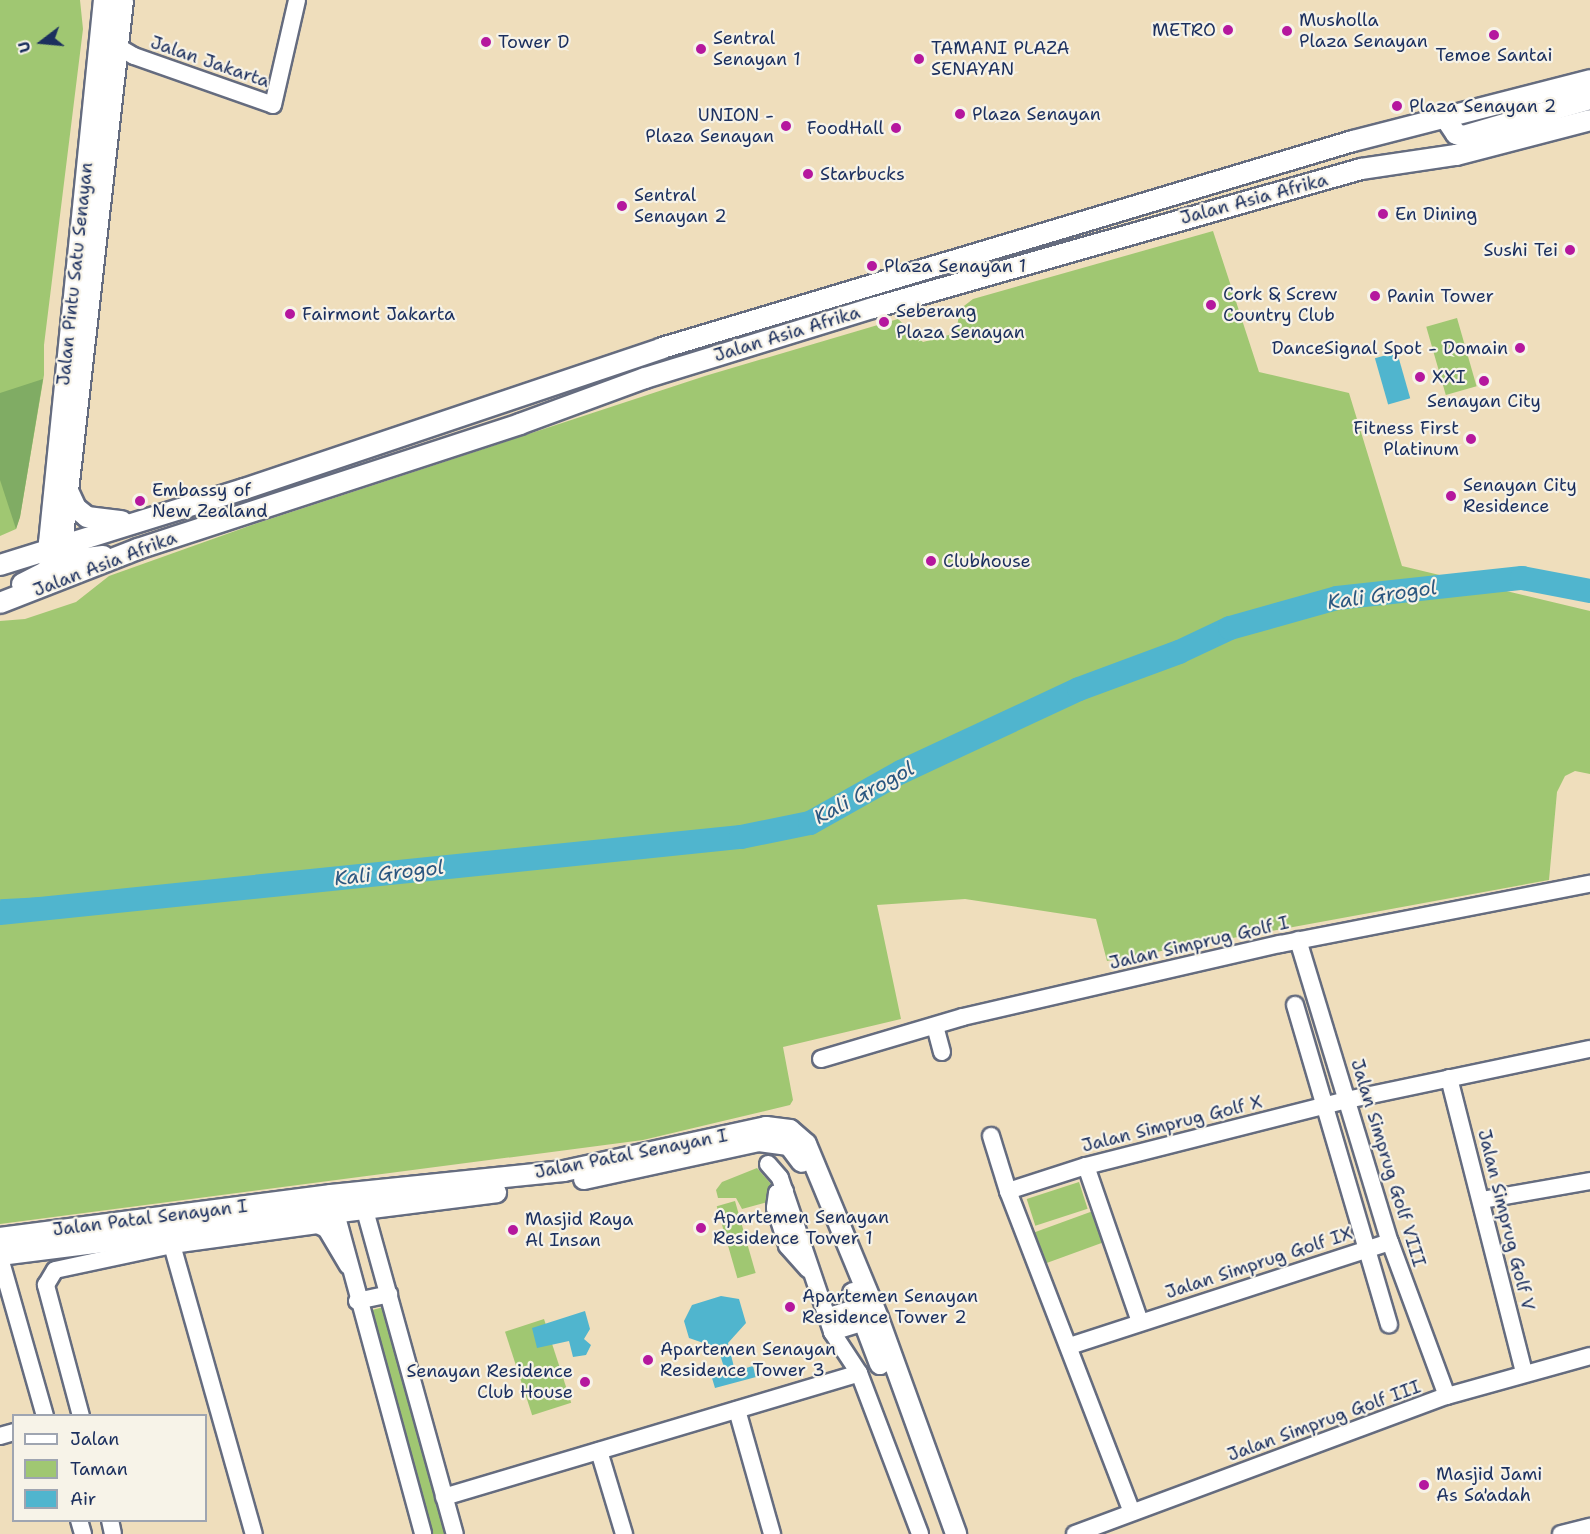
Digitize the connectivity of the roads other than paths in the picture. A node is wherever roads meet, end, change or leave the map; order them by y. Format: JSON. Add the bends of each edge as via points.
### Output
{"nodes":[{"id":1,"x":104,"y":0,"type":"edge"},
{"id":2,"x":123,"y":0,"type":"edge"},
{"id":3,"x":297,"y":0,"type":"edge"},
{"id":4,"x":117,"y":55,"type":"junction"},
{"id":5,"x":1590,"y":80,"type":"edge"},
{"id":6,"x":1590,"y":99,"type":"edge"},
{"id":7,"x":1446,"y":118,"type":"junction"},
{"id":8,"x":1590,"y":120,"type":"edge"},
{"id":9,"x":907,"y":274,"type":"junction"},
{"id":10,"x":914,"y":296,"type":"junction"},
{"id":11,"x":244,"y":489,"type":"junction"},
{"id":12,"x":61,"y":492,"type":"junction"},
{"id":13,"x":250,"y":513,"type":"junction"},
{"id":14,"x":140,"y":520,"type":"junction"},
{"id":15,"x":138,"y":549,"type":"junction"},
{"id":16,"x":56,"y":551,"type":"junction"},
{"id":17,"x":0,"y":557,"type":"edge"},
{"id":18,"x":0,"y":565,"type":"edge"},
{"id":19,"x":0,"y":592,"type":"edge"},
{"id":20,"x":0,"y":603,"type":"edge"},
{"id":21,"x":1590,"y":884,"type":"edge"},
{"id":22,"x":1298,"y":940,"type":"junction"},
{"id":23,"x":1295,"y":1005,"type":"dead end"},
{"id":24,"x":934,"y":1026,"type":"junction"},
{"id":25,"x":1590,"y":1049,"type":"edge"},
{"id":26,"x":942,"y":1052,"type":"dead end"},
{"id":27,"x":821,"y":1059,"type":"dead end"},
{"id":28,"x":1449,"y":1078,"type":"junction"},
{"id":29,"x":1347,"y":1100,"type":"junction"},
{"id":30,"x":1325,"y":1106,"type":"junction"},
{"id":31,"x":991,"y":1136,"type":"dead end"},
{"id":32,"x":768,"y":1164,"type":"dead end"},
{"id":33,"x":1086,"y":1166,"type":"junction"},
{"id":34,"x":1590,"y":1181,"type":"edge"},
{"id":35,"x":1008,"y":1191,"type":"junction"},
{"id":36,"x":361,"y":1200,"type":"junction"},
{"id":37,"x":1482,"y":1200,"type":"junction"},
{"id":38,"x":333,"y":1203,"type":"junction"},
{"id":39,"x":0,"y":1238,"type":"edge"},
{"id":40,"x":1390,"y":1242,"type":"junction"},
{"id":41,"x":172,"y":1245,"type":"junction"},
{"id":42,"x":1369,"y":1248,"type":"junction"},
{"id":43,"x":0,"y":1256,"type":"edge"},
{"id":44,"x":348,"y":1266,"type":"junction"},
{"id":45,"x":389,"y":1294,"type":"junction"},
{"id":46,"x":357,"y":1301,"type":"junction"},
{"id":47,"x":868,"y":1312,"type":"junction"},
{"id":48,"x":1140,"y":1322,"type":"junction"},
{"id":49,"x":829,"y":1324,"type":"junction"},
{"id":50,"x":1389,"y":1324,"type":"dead end"},
{"id":51,"x":1070,"y":1346,"type":"junction"},
{"id":52,"x":1590,"y":1356,"type":"edge"},
{"id":53,"x":1524,"y":1372,"type":"junction"},
{"id":54,"x":859,"y":1373,"type":"junction"},
{"id":55,"x":1447,"y":1396,"type":"junction"},
{"id":56,"x":737,"y":1410,"type":"junction"},
{"id":57,"x":44,"y":1414,"type":"edge"},
{"id":58,"x":80,"y":1414,"type":"edge"},
{"id":59,"x":600,"y":1450,"type":"junction"},
{"id":60,"x":444,"y":1497,"type":"junction"},
{"id":61,"x":1132,"y":1512,"type":"junction"},
{"id":62,"x":1115,"y":1527,"type":"edge"},
{"id":63,"x":1590,"y":1527,"type":"edge"},
{"id":64,"x":254,"y":1534,"type":"edge"},
{"id":65,"x":423,"y":1534,"type":"edge"},
{"id":66,"x":455,"y":1534,"type":"edge"},
{"id":67,"x":624,"y":1534,"type":"edge"},
{"id":68,"x":772,"y":1534,"type":"edge"},
{"id":69,"x":920,"y":1534,"type":"edge"},
{"id":70,"x":946,"y":1534,"type":"edge"},
{"id":71,"x":956,"y":1534,"type":"edge"},
{"id":72,"x":1076,"y":1534,"type":"edge"},
{"id":73,"x":1561,"y":1534,"type":"edge"}],
"edges":[{"from":1,"to":4,"type":"main road","name":"Jalan Pintu Satu Senayan","via":[[100,37]]},
{"from":2,"to":4,"type":"main road","name":"Jalan Pintu Satu Senayan"},
{"from":3,"to":4,"type":"street","name":"Jalan Jakarta","via":[[273,105]]},
{"from":4,"to":12,"type":"main road","name":"Jalan Pintu Satu Senayan","via":[[105,83]]},
{"from":5,"to":7,"type":"main road","name":"Jalan Asia Afrika"},
{"from":6,"to":7,"type":"main road","via":[[1463,136],[1456,134]]},
{"from":7,"to":9,"type":"main road","name":"Jalan Asia Afrika","via":[[1353,141]]},
{"from":8,"to":10,"type":"main road","name":"Jalan Asia Afrika","via":[[1456,154],[1361,169]]},
{"from":9,"to":10,"type":"main road"},
{"from":9,"to":11,"type":"main road","name":"Jalan Asia Afrika","via":[[662,348]]},
{"from":10,"to":13,"type":"main road","name":"Jalan Asia Afrika","via":[[645,378],[520,424]]},
{"from":11,"to":13,"type":"main road","via":[[238,503]]},
{"from":11,"to":14,"type":"main road","name":"Jalan Asia Afrika"},
{"from":12,"to":14,"type":"main road","via":[[94,520]]},
{"from":12,"to":16,"type":"main road","name":"Jalan Pintu Satu Senayan"},
{"from":12,"to":17,"type":"main road","via":[[31,544]]},
{"from":13,"to":15,"type":"main road","name":"Jalan Asia Afrika"},
{"from":14,"to":16,"type":"main road","name":"Jalan Asia Afrika"},
{"from":15,"to":16,"type":"main road","via":[[76,561]]},
{"from":15,"to":20,"type":"main road","name":"Jalan Asia Afrika"},
{"from":16,"to":18,"type":"main road","name":"Jalan Asia Afrika"},
{"from":16,"to":19,"type":"main road","via":[[39,578]]},
{"from":21,"to":22,"type":"street","name":"Jalan Simprug Golf I"},
{"from":22,"to":24,"type":"street","name":"Jalan Simprug Golf I"},
{"from":22,"to":29,"type":"street","name":"Jalan Simprug Golf VIII"},
{"from":23,"to":30,"type":"street"},
{"from":24,"to":26,"type":"street"},
{"from":24,"to":27,"type":"street","name":"Jalan Simprug Golf I"},
{"from":25,"to":28,"type":"street","name":"Jalan Simprug Golf X"},
{"from":28,"to":29,"type":"street","name":"Jalan Simprug Golf X"},
{"from":28,"to":37,"type":"street","name":"Jalan Simprug Golf V"},
{"from":29,"to":30,"type":"street","name":"Jalan Simprug Golf X"},
{"from":29,"to":40,"type":"street","name":"Jalan Simprug Golf VIII"},
{"from":30,"to":33,"type":"street","name":"Jalan Simprug Golf X"},
{"from":30,"to":42,"type":"street"},
{"from":31,"to":35,"type":"street"},
{"from":32,"to":49,"type":"street","via":[[778,1173],[785,1191]]},
{"from":33,"to":35,"type":"street","name":"Jalan Simprug Golf X"},
{"from":33,"to":48,"type":"street"},
{"from":34,"to":37,"type":"street"},
{"from":35,"to":51,"type":"street"},
{"from":36,"to":38,"type":"main road","name":"Jalan Patal Senayan I"},
{"from":36,"to":45,"type":"street"},
{"from":36,"to":47,"type":"main road","name":"Jalan Patal Senayan I","via":[[564,1171],[779,1127],[790,1130],[806,1144]]},
{"from":37,"to":53,"type":"street","name":"Jalan Simprug Golf V"},
{"from":38,"to":39,"type":"main road","name":"Jalan Patal Senayan I"},
{"from":38,"to":43,"type":"main road","name":"Jalan Patal Senayan I"},
{"from":38,"to":44,"type":"street"},
{"from":40,"to":42,"type":"street","name":"Jalan Simprug Golf IX"},
{"from":40,"to":55,"type":"street","name":"Jalan Simprug Golf VIII"},
{"from":41,"to":44,"type":"street","via":[[318,1225],[326,1229]]},
{"from":41,"to":58,"type":"street","via":[[66,1266],[49,1276],[46,1285],[54,1325]]},
{"from":41,"to":64,"type":"street"},
{"from":42,"to":48,"type":"street","name":"Jalan Simprug Golf IX"},
{"from":42,"to":50,"type":"street"},
{"from":43,"to":57,"type":"street"},
{"from":44,"to":46,"type":"street"},
{"from":45,"to":46,"type":"street"},
{"from":45,"to":60,"type":"street"},
{"from":46,"to":65,"type":"street"},
{"from":47,"to":49,"type":"street"},
{"from":47,"to":70,"type":"main road","name":"Jalan Patal Senayan I"},
{"from":47,"to":71,"type":"main road","name":"Jalan Patal Senayan I"},
{"from":48,"to":51,"type":"street","name":"Jalan Simprug Golf IX"},
{"from":49,"to":54,"type":"street"},
{"from":51,"to":61,"type":"street"},
{"from":52,"to":53,"type":"street","name":"Jalan Simprug Golf III"},
{"from":53,"to":55,"type":"street","name":"Jalan Simprug Golf III"},
{"from":54,"to":56,"type":"street"},
{"from":54,"to":69,"type":"street"},
{"from":55,"to":61,"type":"street","name":"Jalan Simprug Golf III"},
{"from":56,"to":59,"type":"street"},
{"from":56,"to":68,"type":"street"},
{"from":59,"to":60,"type":"street"},
{"from":59,"to":67,"type":"street"},
{"from":60,"to":66,"type":"street"},
{"from":61,"to":62,"type":"street","name":"Jalan Simprug Golf III"},
{"from":62,"to":72,"type":"street","name":"Jalan Simprug Golf III"},
{"from":63,"to":73,"type":"street"}]}
